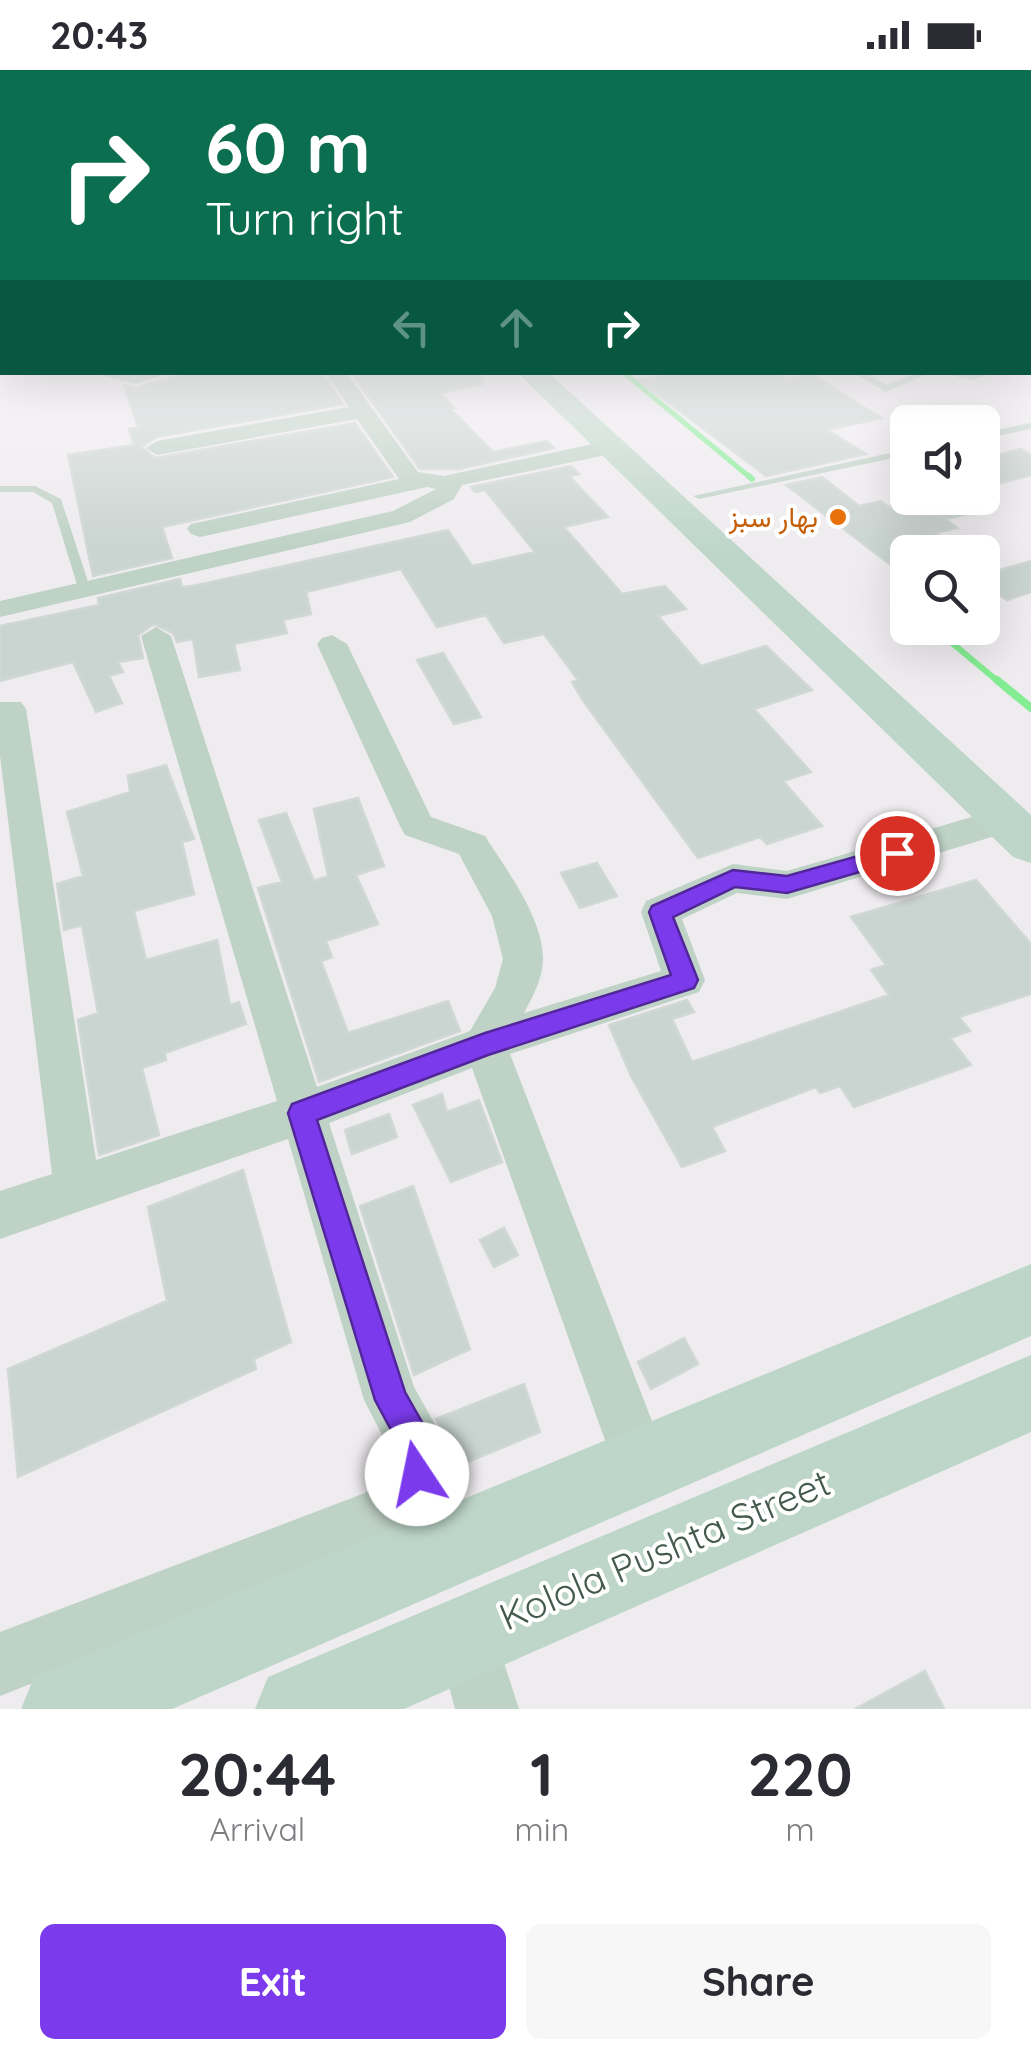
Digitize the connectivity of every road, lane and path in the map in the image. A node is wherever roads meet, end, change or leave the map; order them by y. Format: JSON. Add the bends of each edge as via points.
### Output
{"nodes":[{"id":1,"x":353,"y":395,"type":"edge"},
{"id":2,"x":555,"y":395,"type":"edge"},
{"id":3,"x":585,"y":395,"type":"edge"},
{"id":4,"x":364,"y":411,"type":"junction"},
{"id":5,"x":1031,"y":426,"type":"edge"},
{"id":6,"x":1000,"y":432,"type":"edge"},
{"id":7,"x":610,"y":447,"type":"junction"},
{"id":8,"x":157,"y":448,"type":"dead end"},
{"id":9,"x":890,"y":456,"type":"edge"},
{"id":10,"x":453,"y":480,"type":"junction"},
{"id":11,"x":419,"y":482,"type":"junction"},
{"id":12,"x":0,"y":489,"type":"edge"},
{"id":13,"x":699,"y":496,"type":"junction"},
{"id":14,"x":200,"y":529,"type":"dead end"},
{"id":15,"x":85,"y":591,"type":"junction"},
{"id":16,"x":0,"y":609,"type":"edge"},
{"id":17,"x":156,"y":636,"type":"dead end"},
{"id":18,"x":332,"y":644,"type":"dead end"},
{"id":19,"x":10,"y":709,"type":"dead end"},
{"id":20,"x":1023,"y":821,"type":"edge"},
{"id":21,"x":485,"y":1044,"type":"junction"},
{"id":22,"x":302,"y":1113,"type":"junction"},
{"id":23,"x":77,"y":1188,"type":"junction"},
{"id":24,"x":0,"y":1216,"type":"edge"},
{"id":25,"x":1031,"y":1300,"type":"edge"},
{"id":26,"x":1031,"y":1393,"type":"edge"},
{"id":27,"x":641,"y":1465,"type":"junction"},
{"id":28,"x":0,"y":1664,"type":"edge"},
{"id":29,"x":477,"y":1672,"type":"edge"},
{"id":30,"x":66,"y":1709,"type":"edge"},
{"id":31,"x":300,"y":1709,"type":"edge"}],
"edges":[{"from":1,"to":4,"type":"street"},
{"from":2,"to":7,"type":"main road"},
{"from":3,"to":13,"type":"main road"},
{"from":4,"to":8,"type":"street"},
{"from":4,"to":11,"type":"street"},
{"from":5,"to":6,"type":"lane"},
{"from":7,"to":10,"type":"street"},
{"from":7,"to":20,"type":"main road"},
{"from":9,"to":13,"type":"lane"},
{"from":10,"to":11,"type":"street"},
{"from":10,"to":15,"type":"street","via":[[445,494],[401,517]]},
{"from":11,"to":14,"type":"street"},
{"from":12,"to":15,"type":"lane","via":[[35,489],[57,501]]},
{"from":13,"to":20,"type":"main road"},
{"from":15,"to":16,"type":"street"},
{"from":17,"to":22,"type":"street"},
{"from":18,"to":21,"type":"street","via":[[418,826],[472,845],[505,907],[523,957]]},
{"from":19,"to":23,"type":"street"},
{"from":20,"to":21,"type":"street","via":[[787,885],[733,878],[660,912],[685,980]]},
{"from":21,"to":22,"type":"street"},
{"from":21,"to":27,"type":"street"},
{"from":22,"to":23,"type":"street"},
{"from":22,"to":28,"type":"street","via":[[391,1400],[423,1454],[405,1498],[384,1515]]},
{"from":23,"to":24,"type":"street"},
{"from":25,"to":27,"type":"main road"},
{"from":26,"to":29,"type":"main road","name":"Kolola Pushta Street"},
{"from":27,"to":30,"type":"main road"},
{"from":29,"to":31,"type":"main road","name":"Kolola Pushta Street"}]}
